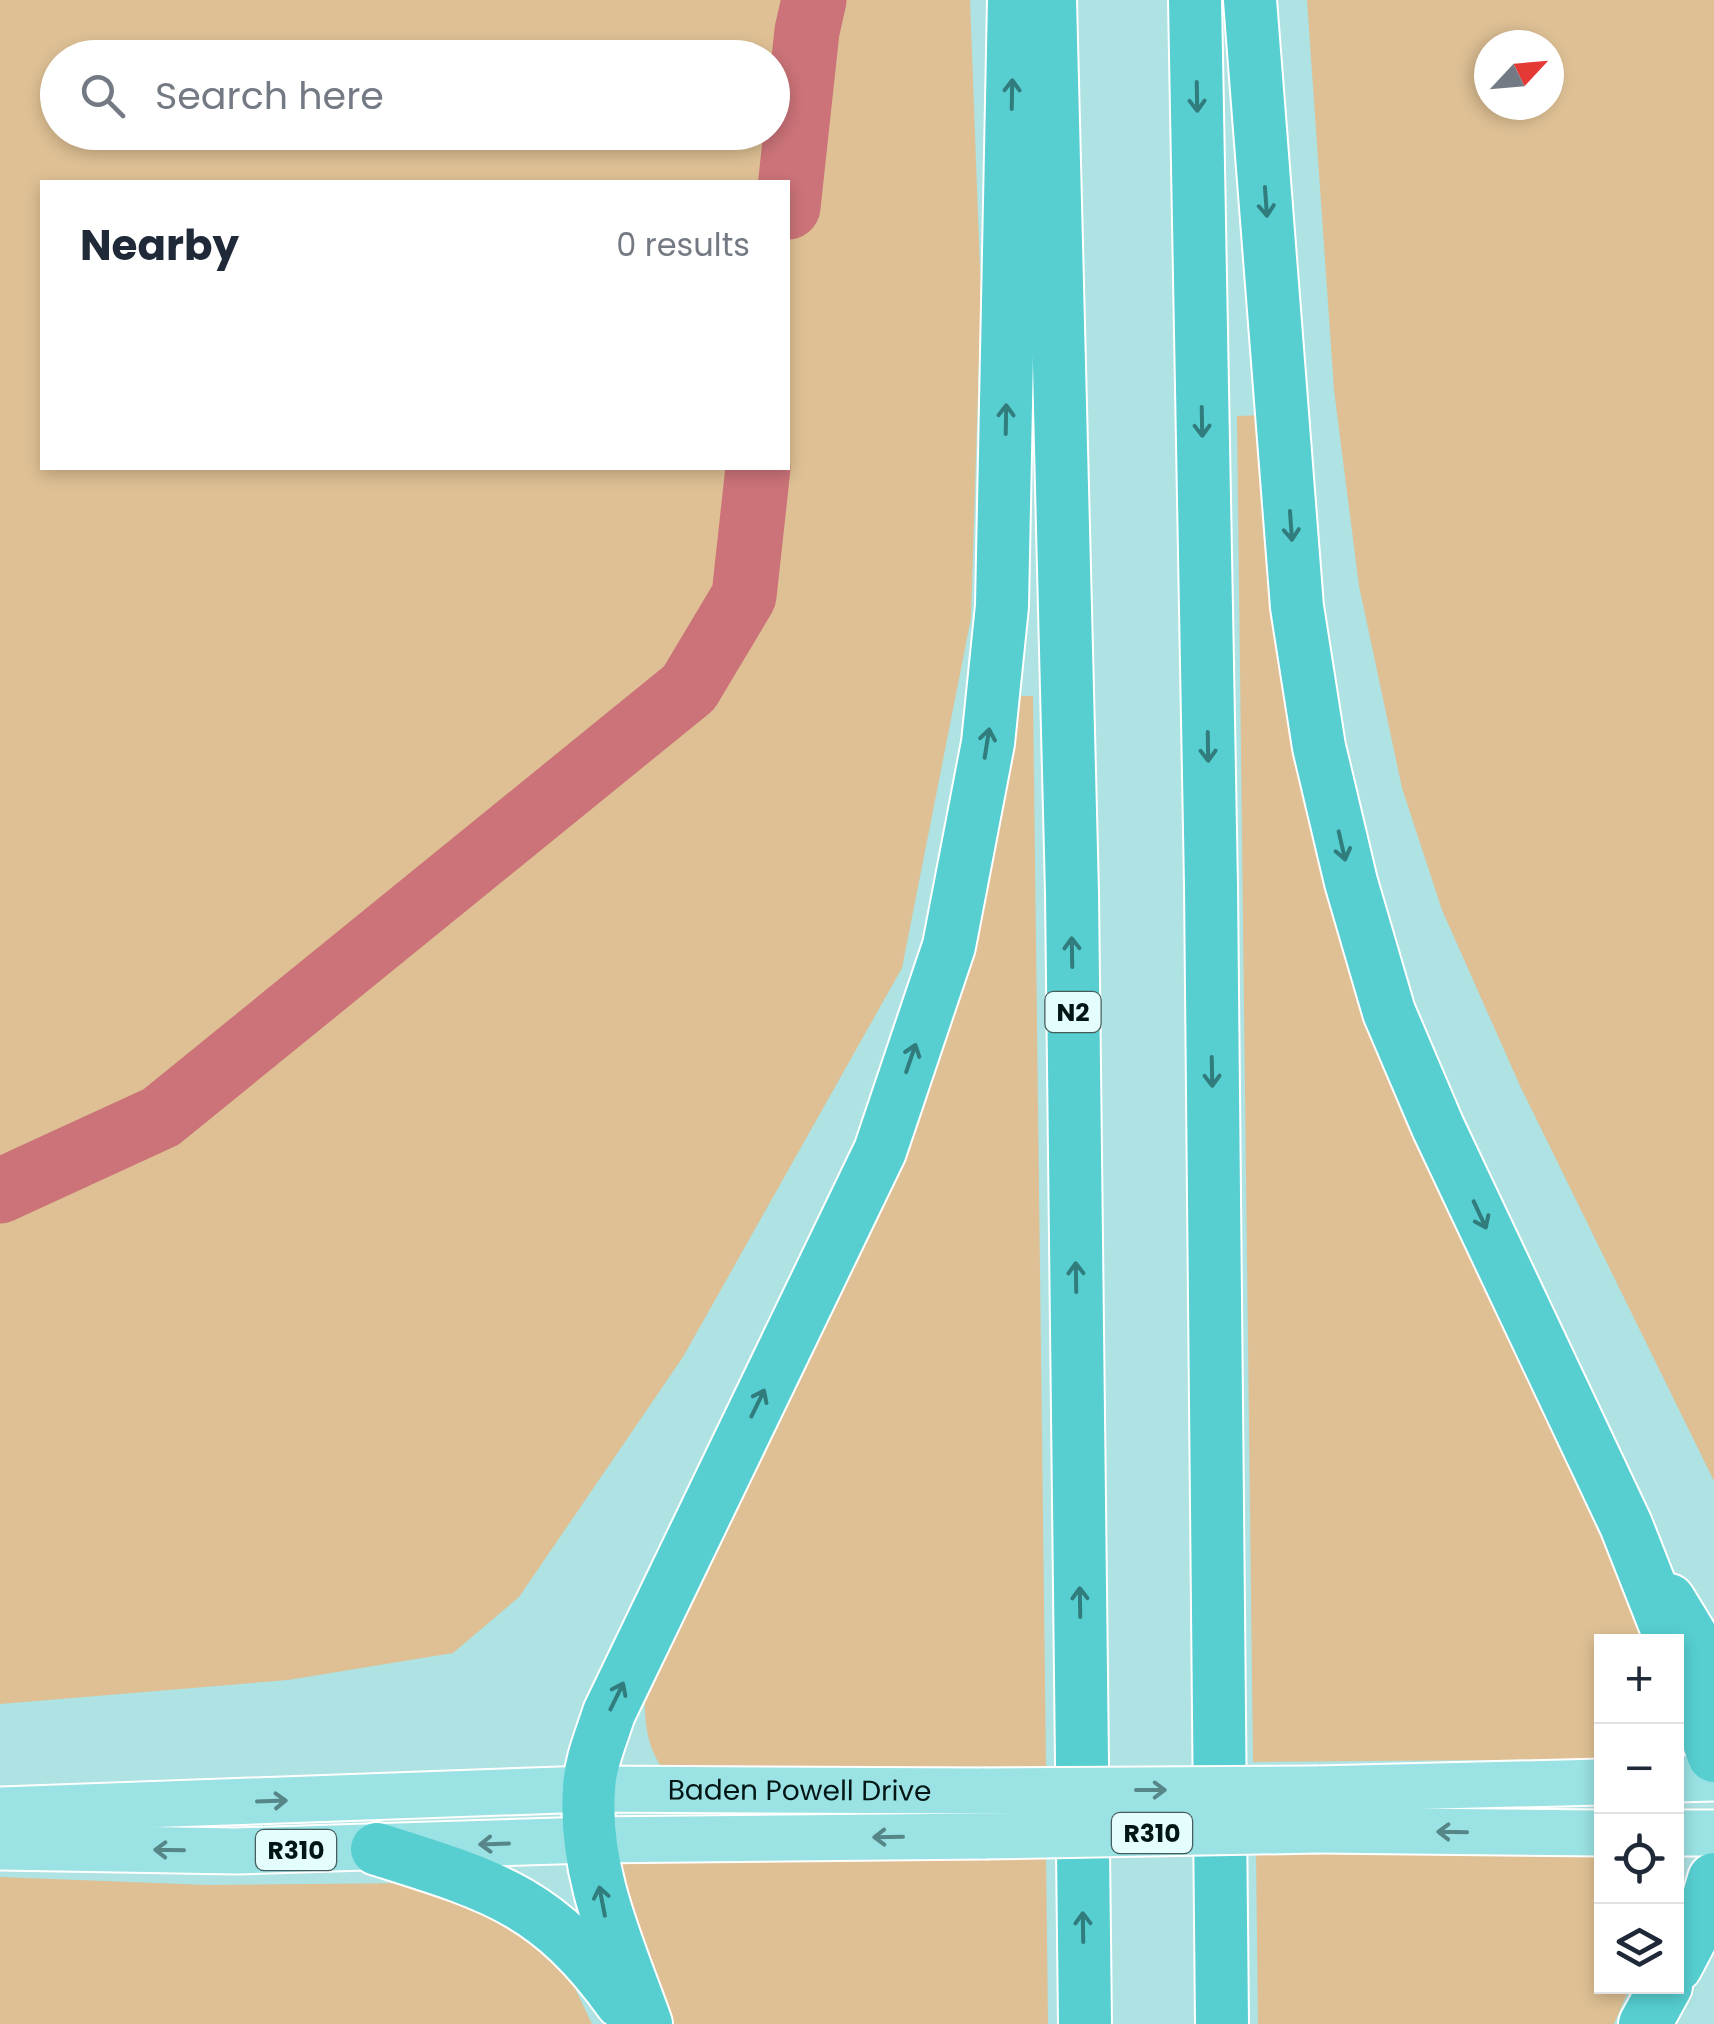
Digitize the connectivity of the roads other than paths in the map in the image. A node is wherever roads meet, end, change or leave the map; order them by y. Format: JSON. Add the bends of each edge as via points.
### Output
{"nodes":[{"id":1,"x":1014,"y":0,"type":"edge"},
{"id":2,"x":1050,"y":0,"type":"edge"},
{"id":3,"x":1195,"y":0,"type":"edge"},
{"id":4,"x":1250,"y":0,"type":"edge"},
{"id":5,"x":1626,"y":1525,"type":"junction"},
{"id":6,"x":1669,"y":1634,"type":"edge"},
{"id":7,"x":1684,"y":1674,"type":"edge"},
{"id":8,"x":1714,"y":1674,"type":"edge"},
{"id":9,"x":1714,"y":1756,"type":"edge"},
{"id":10,"x":1714,"y":1778,"type":"edge"},
{"id":11,"x":1684,"y":1780,"type":"edge"},
{"id":12,"x":1594,"y":1783,"type":"edge"},
{"id":13,"x":589,"y":1789,"type":"junction"},
{"id":14,"x":0,"y":1810,"type":"edge"},
{"id":15,"x":1318,"y":1810,"type":"junction"},
{"id":16,"x":1594,"y":1832,"type":"edge"},
{"id":17,"x":1684,"y":1833,"type":"edge"},
{"id":18,"x":1714,"y":1833,"type":"edge"},
{"id":19,"x":591,"y":1840,"type":"junction"},
{"id":20,"x":0,"y":1847,"type":"edge"},
{"id":21,"x":377,"y":1849,"type":"junction"},
{"id":22,"x":1714,"y":1878,"type":"edge"},
{"id":23,"x":1684,"y":1951,"type":"edge"},
{"id":24,"x":1662,"y":1994,"type":"edge"},
{"id":25,"x":636,"y":2024,"type":"edge"},
{"id":26,"x":646,"y":2024,"type":"edge"},
{"id":27,"x":1084,"y":2024,"type":"edge"},
{"id":28,"x":1222,"y":2024,"type":"edge"},
{"id":29,"x":1645,"y":2024,"type":"edge"}],
"edges":[{"from":13,"to":1,"type":"highway","one_way":true,"via":[[609,1714],[880,1151],[949,946],[988,743],[1002,606]]},
{"from":27,"to":2,"type":"highway","number":"N2","one_way":true,"via":[[1072,893]]},
{"from":3,"to":28,"type":"highway","one_way":true},
{"from":4,"to":5,"type":"highway","one_way":true,"via":[[1297,608],[1319,748],[1351,882],[1390,1012],[1438,1127]]},
{"from":5,"to":6,"type":"highway"},
{"from":5,"to":8,"type":"highway"},
{"from":7,"to":9,"type":"highway"},
{"from":10,"to":11,"type":"main road"},
{"from":12,"to":15,"type":"main road","name":"Baden Powell Drive","number":"R310"},
{"from":14,"to":13,"type":"main road","name":"Baden Powell Drive","number":"R310","one_way":true},
{"from":13,"to":15,"type":"main road","name":"Baden Powell Drive","number":"R310","one_way":true,"bridge":true,"via":[[984,1791]]},
{"from":13,"to":19,"type":"highway"},
{"from":16,"to":15,"type":"main road","name":"Baden Powell Drive","number":"R310","one_way":true},
{"from":15,"to":19,"type":"main road","name":"Baden Powell Drive","number":"R310","one_way":true,"bridge":true,"via":[[985,1836]]},
{"from":17,"to":18,"type":"main road"},
{"from":19,"to":21,"type":"main road","name":"Baden Powell Drive","number":"R310","one_way":true},
{"from":26,"to":19,"type":"highway","one_way":true,"via":[[606,1922]]},
{"from":21,"to":20,"type":"main road","name":"Baden Powell Drive","number":"R310","one_way":true},
{"from":21,"to":25,"type":"highway","via":[[466,1877],[544,1918],[602,1975]]},
{"from":22,"to":23,"type":"highway"},
{"from":24,"to":29,"type":"highway"}]}
